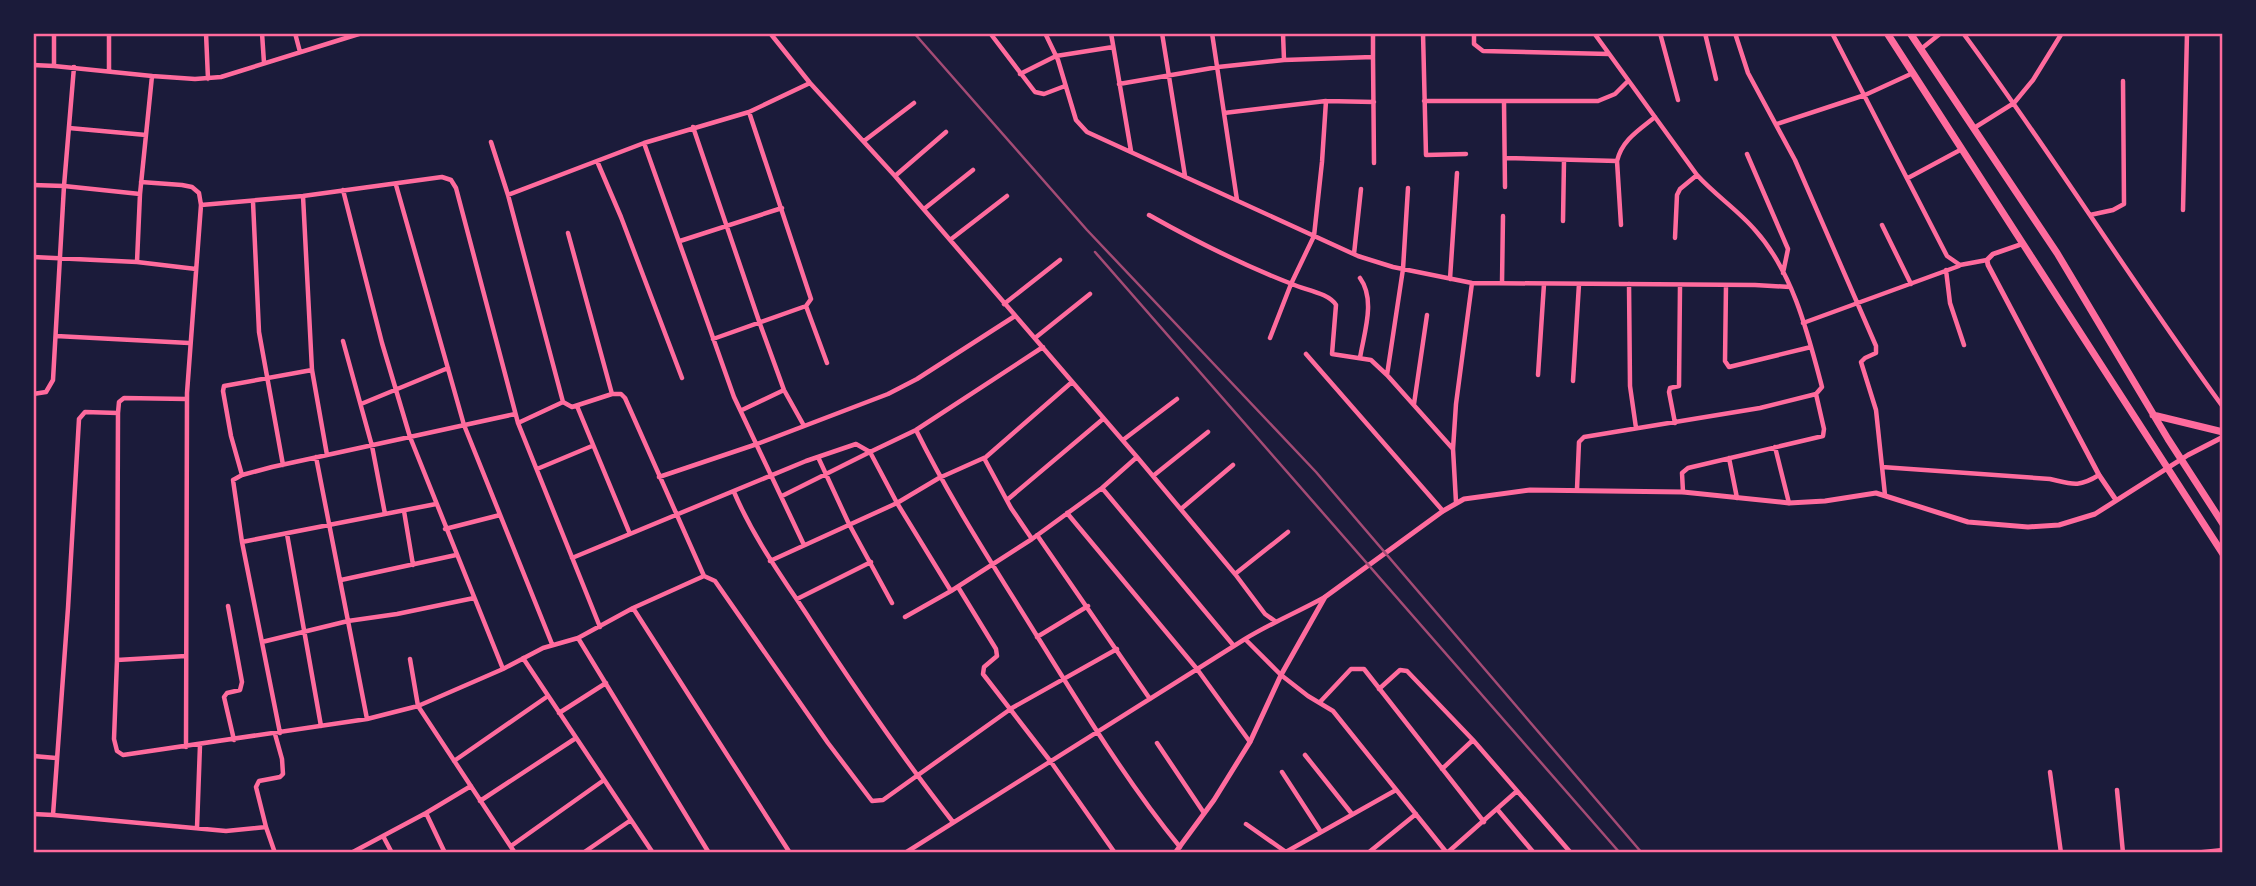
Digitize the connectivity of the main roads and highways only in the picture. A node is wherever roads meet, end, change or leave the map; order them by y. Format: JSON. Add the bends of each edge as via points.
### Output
{"nodes":[{"id":1,"x":1886,"y":33,"type":"edge"},
{"id":2,"x":1910,"y":33,"type":"edge"},
{"id":3,"x":2153,"y":415,"type":"junction"},
{"id":4,"x":2223,"y":434,"type":"edge"},
{"id":5,"x":2223,"y":524,"type":"edge"},
{"id":6,"x":2223,"y":554,"type":"edge"}],
"edges":[{"from":1,"to":6,"type":"main road"},
{"from":2,"to":3,"type":"main road","via":[[2057,253]]},
{"from":3,"to":4,"type":"main road"},
{"from":3,"to":5,"type":"main road"}]}
